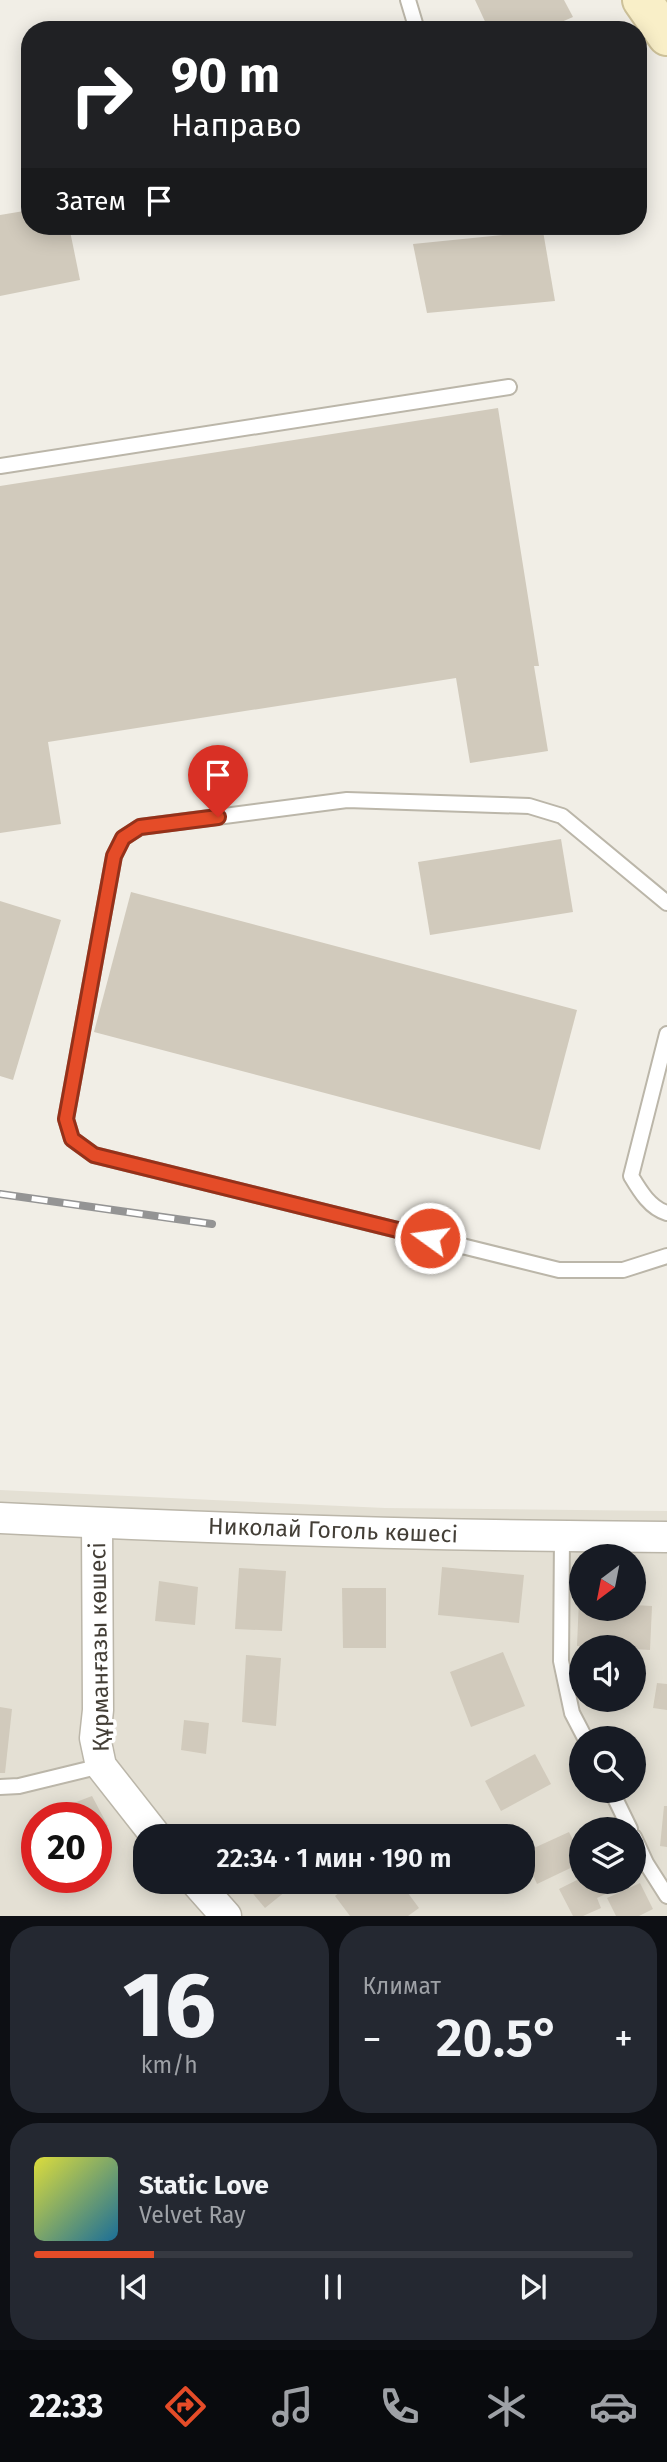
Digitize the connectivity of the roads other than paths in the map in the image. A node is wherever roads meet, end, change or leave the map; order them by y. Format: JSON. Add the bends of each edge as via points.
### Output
{"nodes":[{"id":1,"x":408,"y":0,"type":"edge"},
{"id":2,"x":642,"y":0,"type":"edge"},
{"id":3,"x":414,"y":21,"type":"edge"},
{"id":4,"x":667,"y":36,"type":"edge"},
{"id":5,"x":509,"y":387,"type":"dead end"},
{"id":6,"x":0,"y":466,"type":"edge"},
{"id":7,"x":667,"y":903,"type":"edge"},
{"id":8,"x":667,"y":1034,"type":"edge"},
{"id":9,"x":667,"y":1213,"type":"edge"},
{"id":10,"x":667,"y":1256,"type":"edge"},
{"id":11,"x":0,"y":1518,"type":"edge"},
{"id":12,"x":97,"y":1523,"type":"junction"},
{"id":13,"x":562,"y":1537,"type":"junction"},
{"id":14,"x":667,"y":1537,"type":"edge"},
{"id":15,"x":579,"y":1726,"type":"edge"},
{"id":16,"x":101,"y":1766,"type":"junction"},
{"id":17,"x":0,"y":1787,"type":"edge"},
{"id":18,"x":147,"y":1824,"type":"edge"},
{"id":19,"x":646,"y":1863,"type":"edge"},
{"id":20,"x":207,"y":1894,"type":"edge"},
{"id":21,"x":667,"y":1896,"type":"edge"},
{"id":22,"x":226,"y":1916,"type":"edge"}],
"edges":[{"from":1,"to":3,"type":"lane"},
{"from":2,"to":4,"type":"main road"},
{"from":5,"to":6,"type":"lane"},
{"from":7,"to":10,"type":"lane","via":[[562,816],[529,806],[346,800],[140,827],[123,838],[114,856],[66,1119],[72,1139],[94,1155],[559,1270],[623,1270]]},
{"from":8,"to":9,"type":"lane","via":[[631,1176],[642,1195]]},
{"from":11,"to":12,"type":"street","name":"Николай Гоголь көшесі"},
{"from":12,"to":13,"type":"street","name":"Николай Гоголь көшесі"},
{"from":12,"to":16,"type":"street","name":"Құрманғазы көшесі","via":[[96,1738]]},
{"from":13,"to":14,"type":"street","name":"Николай Гоголь көшесі"},
{"from":13,"to":15,"type":"lane","via":[[561,1661]]},
{"from":16,"to":17,"type":"lane"},
{"from":16,"to":18,"type":"street","name":"Құрманғазы көшесі"},
{"from":19,"to":21,"type":"lane"},
{"from":20,"to":22,"type":"street"}]}
